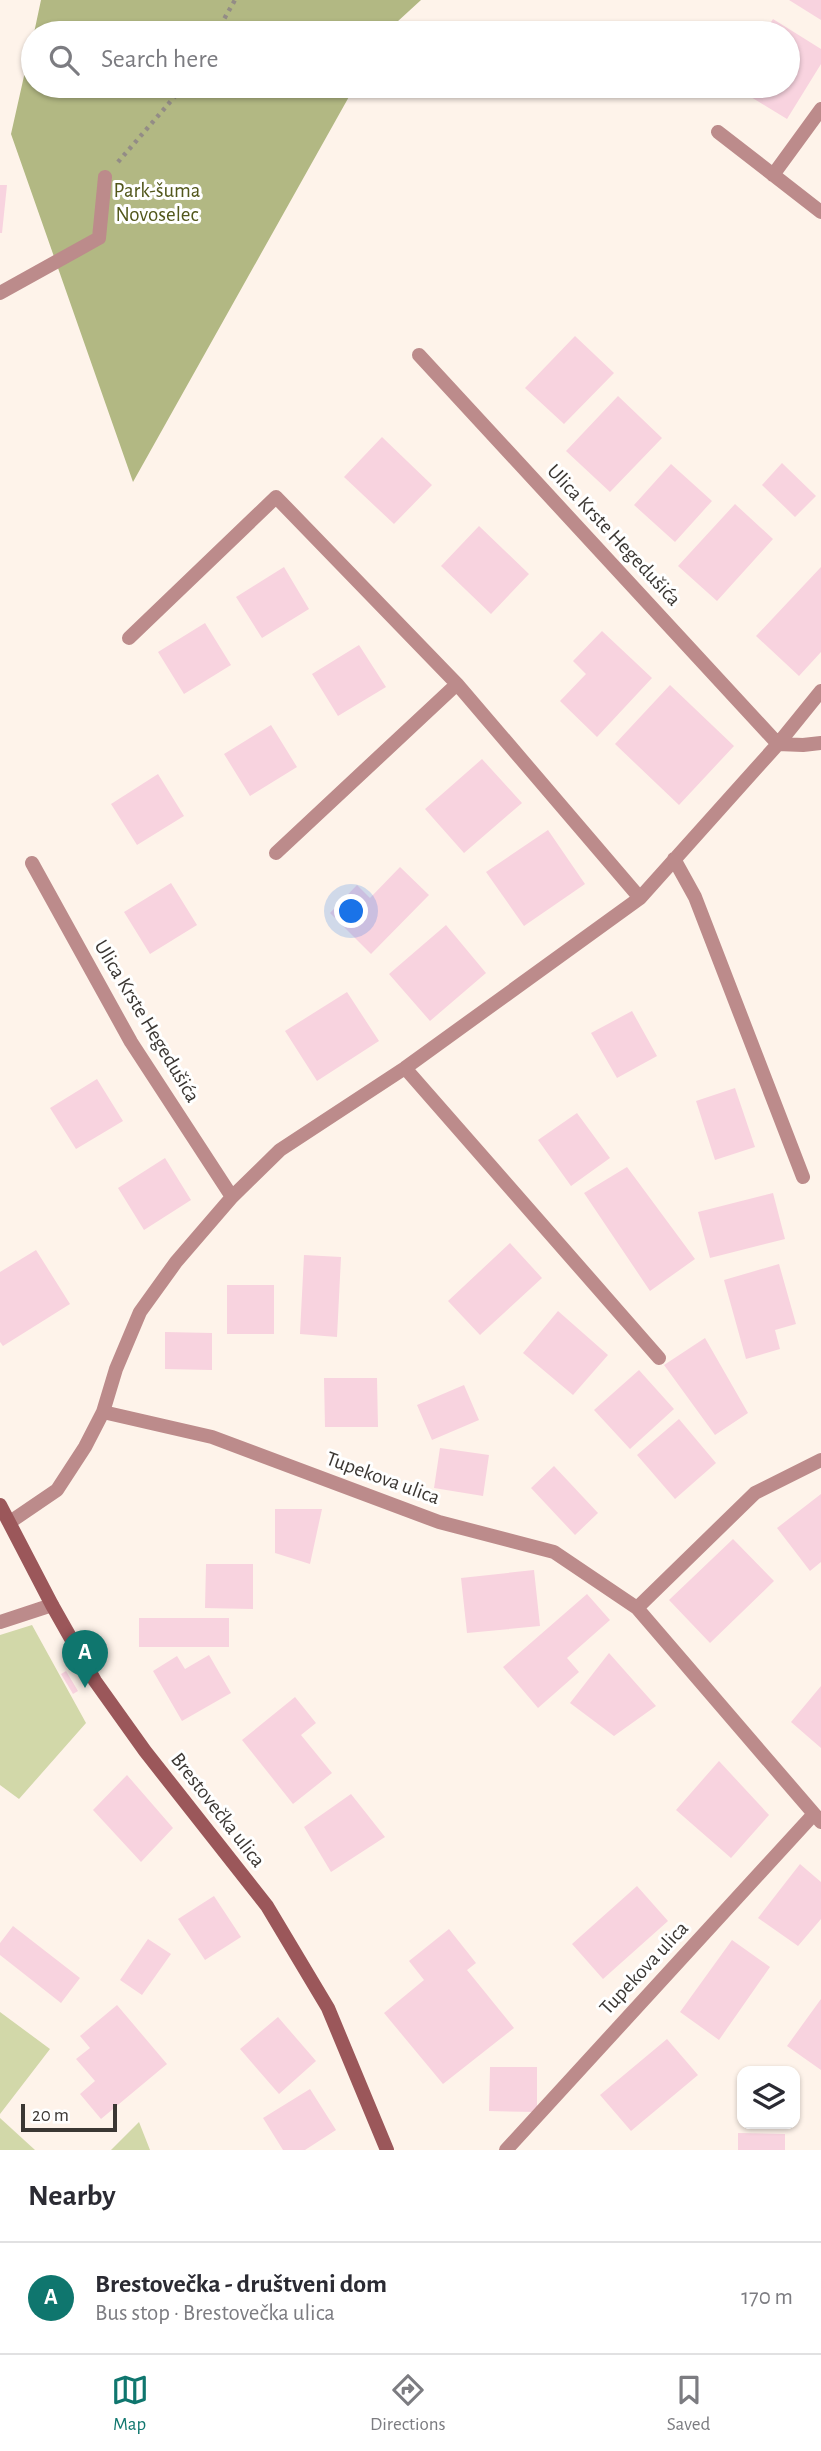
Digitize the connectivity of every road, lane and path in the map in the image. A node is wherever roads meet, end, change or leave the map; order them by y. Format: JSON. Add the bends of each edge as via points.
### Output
{"nodes":[{"id":1,"x":235,"y":0,"type":"edge"},
{"id":2,"x":223,"y":21,"type":"edge"},
{"id":3,"x":173,"y":98,"type":"edge"},
{"id":4,"x":821,"y":109,"type":"edge"},
{"id":5,"x":718,"y":132,"type":"dead end"},
{"id":6,"x":773,"y":175,"type":"junction"},
{"id":7,"x":104,"y":177,"type":"joint"},
{"id":8,"x":821,"y":212,"type":"edge"},
{"id":9,"x":0,"y":293,"type":"edge"},
{"id":10,"x":419,"y":355,"type":"dead end"},
{"id":11,"x":129,"y":638,"type":"dead end"},
{"id":12,"x":457,"y":684,"type":"junction"},
{"id":13,"x":821,"y":691,"type":"edge"},
{"id":14,"x":821,"y":743,"type":"edge"},
{"id":15,"x":778,"y":744,"type":"junction"},
{"id":16,"x":276,"y":853,"type":"dead end"},
{"id":17,"x":674,"y":859,"type":"junction"},
{"id":18,"x":32,"y":863,"type":"dead end"},
{"id":19,"x":640,"y":898,"type":"junction"},
{"id":20,"x":405,"y":1068,"type":"junction"},
{"id":21,"x":803,"y":1177,"type":"dead end"},
{"id":22,"x":232,"y":1197,"type":"junction"},
{"id":23,"x":660,"y":1358,"type":"dead end"},
{"id":24,"x":103,"y":1412,"type":"junction"},
{"id":25,"x":821,"y":1460,"type":"edge"},
{"id":26,"x":0,"y":1506,"type":"edge"},
{"id":27,"x":10,"y":1522,"type":"junction"},
{"id":28,"x":52,"y":1605,"type":"junction"},
{"id":29,"x":637,"y":1608,"type":"junction"},
{"id":30,"x":0,"y":1622,"type":"edge"},
{"id":31,"x":817,"y":1818,"type":"edge"},
{"id":32,"x":387,"y":2150,"type":"edge"},
{"id":33,"x":506,"y":2150,"type":"edge"}],
"edges":[{"from":1,"to":2,"type":"path"},
{"from":3,"to":7,"type":"path"},
{"from":4,"to":6,"type":"street"},
{"from":5,"to":6,"type":"street"},
{"from":6,"to":8,"type":"street"},
{"from":7,"to":9,"type":"street","via":[[99,238]]},
{"from":10,"to":15,"type":"street","name":"Ulica Krste Hegedušića"},
{"from":11,"to":12,"type":"street","via":[[276,497]]},
{"from":12,"to":16,"type":"street"},
{"from":12,"to":19,"type":"street"},
{"from":13,"to":15,"type":"street"},
{"from":14,"to":15,"type":"street"},
{"from":15,"to":17,"type":"street"},
{"from":17,"to":19,"type":"street"},
{"from":17,"to":21,"type":"street","via":[[695,897]]},
{"from":18,"to":22,"type":"street","name":"Ulica Krste Hegedušića","via":[[131,1042]]},
{"from":19,"to":20,"type":"street"},
{"from":20,"to":22,"type":"street","via":[[280,1150]]},
{"from":20,"to":23,"type":"street"},
{"from":22,"to":24,"type":"street","via":[[140,1312]]},
{"from":24,"to":27,"type":"street","via":[[57,1490]]},
{"from":24,"to":29,"type":"street","name":"Tupekova ulica","via":[[212,1437],[439,1522],[554,1552]]},
{"from":25,"to":29,"type":"street","via":[[755,1493]]},
{"from":26,"to":27,"type":"street","name":"Brestovečka ulica"},
{"from":27,"to":28,"type":"street","name":"Brestovečka ulica"},
{"from":28,"to":30,"type":"street"},
{"from":28,"to":32,"type":"street","name":"Brestovečka ulica","via":[[95,1681],[267,1906],[328,2008]]},
{"from":29,"to":31,"type":"street","name":"Tupekova ulica"},
{"from":31,"to":33,"type":"street","name":"Tupekova ulica"}]}
